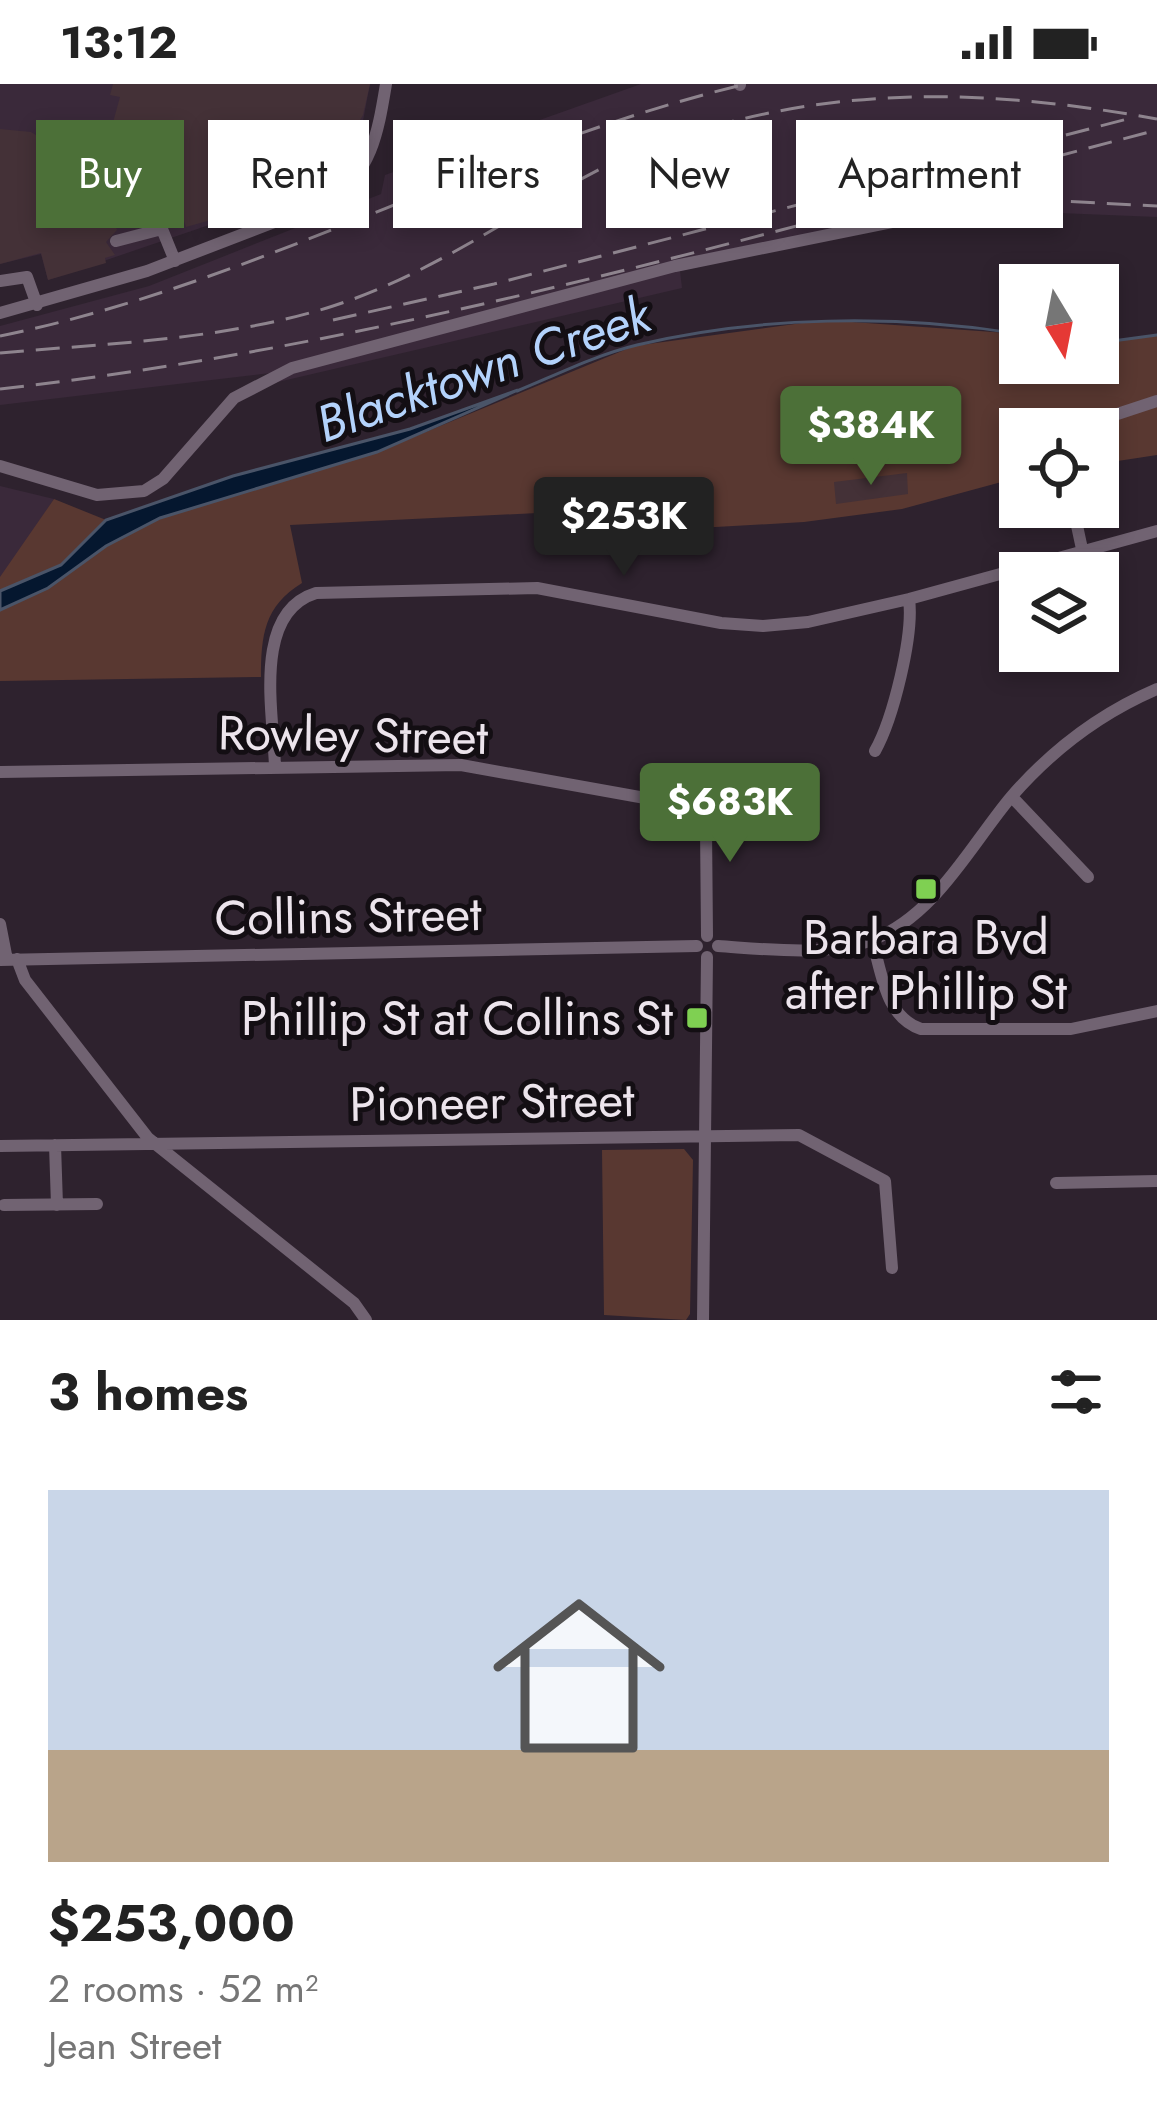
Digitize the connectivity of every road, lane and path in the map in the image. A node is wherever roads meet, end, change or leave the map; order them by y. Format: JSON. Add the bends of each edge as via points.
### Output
{"nodes":[{"id":1,"x":386,"y":84,"type":"edge"},
{"id":2,"x":369,"y":157,"type":"edge"},
{"id":3,"x":263,"y":228,"type":"edge"},
{"id":4,"x":862,"y":228,"type":"edge"},
{"id":5,"x":116,"y":241,"type":"dead end"},
{"id":6,"x":176,"y":261,"type":"junction"},
{"id":7,"x":0,"y":281,"type":"edge"},
{"id":8,"x":37,"y":305,"type":"junction"},
{"id":9,"x":0,"y":313,"type":"edge"},
{"id":10,"x":1157,"y":401,"type":"edge"},
{"id":11,"x":1119,"y":414,"type":"edge"},
{"id":12,"x":0,"y":466,"type":"edge"},
{"id":13,"x":1078,"y":528,"type":"edge"},
{"id":14,"x":1157,"y":531,"type":"edge"},
{"id":15,"x":1082,"y":549,"type":"junction"},
{"id":16,"x":909,"y":599,"type":"junction"},
{"id":17,"x":1157,"y":689,"type":"edge"},
{"id":18,"x":875,"y":751,"type":"dead end"},
{"id":19,"x":275,"y":768,"type":"junction"},
{"id":20,"x":0,"y":772,"type":"edge"},
{"id":21,"x":1012,"y":796,"type":"junction"},
{"id":22,"x":1088,"y":877,"type":"dead end"},
{"id":23,"x":0,"y":923,"type":"edge"},
{"id":24,"x":872,"y":940,"type":"junction"},
{"id":25,"x":707,"y":946,"type":"junction"},
{"id":26,"x":8,"y":960,"type":"edge"},
{"id":27,"x":1157,"y":1011,"type":"edge"},
{"id":28,"x":707,"y":1135,"type":"junction"},
{"id":29,"x":154,"y":1144,"type":"junction"},
{"id":30,"x":55,"y":1145,"type":"junction"},
{"id":31,"x":0,"y":1147,"type":"edge"},
{"id":32,"x":1157,"y":1180,"type":"edge"},
{"id":33,"x":1056,"y":1183,"type":"dead end"},
{"id":34,"x":97,"y":1204,"type":"dead end"},
{"id":35,"x":4,"y":1205,"type":"dead end"},
{"id":36,"x":57,"y":1205,"type":"junction"},
{"id":37,"x":892,"y":1268,"type":"dead end"},
{"id":38,"x":366,"y":1320,"type":"edge"},
{"id":39,"x":703,"y":1320,"type":"edge"}],
"edges":[{"from":1,"to":2,"type":"street"},
{"from":3,"to":6,"type":"street"},
{"from":4,"to":12,"type":"street","via":[[675,266],[273,376],[223,408],[154,485],[97,495]]},
{"from":5,"to":6,"type":"street","via":[[161,229]]},
{"from":6,"to":8,"type":"street"},
{"from":7,"to":8,"type":"street","via":[[25,276]]},
{"from":8,"to":9,"type":"street"},
{"from":10,"to":11,"type":"street"},
{"from":13,"to":15,"type":"street"},
{"from":14,"to":15,"type":"street"},
{"from":15,"to":16,"type":"street"},
{"from":16,"to":18,"type":"street","via":[[886,730]]},
{"from":16,"to":19,"type":"street","via":[[763,626],[537,588],[316,592],[293,605],[275,635]]},
{"from":17,"to":21,"type":"street","via":[[1076,736]]},
{"from":19,"to":20,"type":"street","name":"Rowley Street"},
{"from":19,"to":25,"type":"street","name":"Rowley Street","via":[[475,766],[699,812],[706,826]]},
{"from":21,"to":22,"type":"street"},
{"from":21,"to":24,"type":"street","via":[[923,907]]},
{"from":23,"to":26,"type":"street"},
{"from":24,"to":25,"type":"street","name":"Collins Street"},
{"from":24,"to":27,"type":"street","via":[[891,1004],[921,1030],[1071,1028]]},
{"from":25,"to":26,"type":"street","name":"Collins Street"},
{"from":25,"to":28,"type":"street"},
{"from":26,"to":29,"type":"street"},
{"from":28,"to":29,"type":"street","name":"Pioneer Street"},
{"from":28,"to":37,"type":"street","name":"Pioneer Street","via":[[799,1135],[880,1177],[890,1188]]},
{"from":28,"to":39,"type":"street"},
{"from":29,"to":30,"type":"street","name":"Pioneer Street"},
{"from":29,"to":38,"type":"street"},
{"from":30,"to":31,"type":"street","name":"Pioneer Street"},
{"from":30,"to":36,"type":"street"},
{"from":32,"to":33,"type":"street"},
{"from":34,"to":36,"type":"street"},
{"from":35,"to":36,"type":"street"}]}
